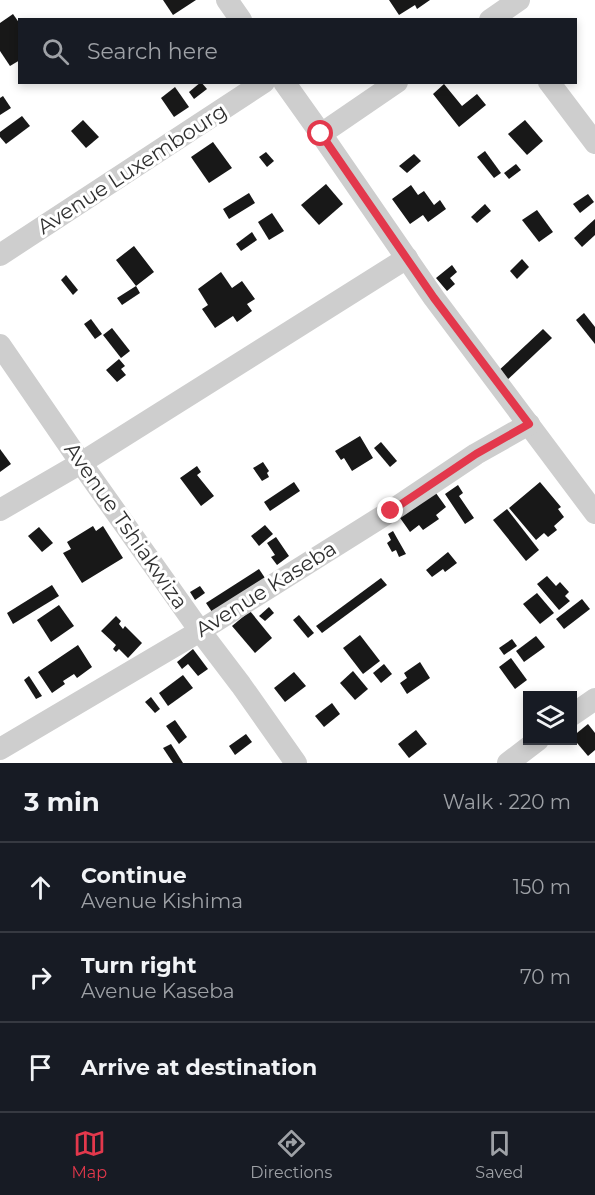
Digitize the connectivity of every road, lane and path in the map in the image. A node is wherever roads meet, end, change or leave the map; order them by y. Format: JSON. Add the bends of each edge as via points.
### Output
{"nodes":[{"id":1,"x":227,"y":0,"type":"edge"},
{"id":2,"x":519,"y":0,"type":"edge"},
{"id":3,"x":494,"y":13,"type":"edge"},
{"id":4,"x":240,"y":18,"type":"edge"},
{"id":5,"x":261,"y":84,"type":"edge"},
{"id":6,"x":285,"y":84,"type":"edge"},
{"id":7,"x":394,"y":84,"type":"edge"},
{"id":8,"x":551,"y":84,"type":"edge"},
{"id":9,"x":321,"y":134,"type":"junction"},
{"id":10,"x":595,"y":143,"type":"edge"},
{"id":11,"x":0,"y":255,"type":"edge"},
{"id":12,"x":407,"y":258,"type":"junction"},
{"id":13,"x":0,"y":345,"type":"edge"},
{"id":14,"x":529,"y":424,"type":"junction"},
{"id":15,"x":81,"y":463,"type":"junction"},
{"id":16,"x":0,"y":510,"type":"edge"},
{"id":17,"x":595,"y":513,"type":"edge"},
{"id":18,"x":200,"y":631,"type":"junction"},
{"id":19,"x":595,"y":699,"type":"edge"},
{"id":20,"x":577,"y":712,"type":"edge"},
{"id":21,"x":533,"y":745,"type":"edge"},
{"id":22,"x":0,"y":749,"type":"edge"},
{"id":23,"x":296,"y":763,"type":"edge"},
{"id":24,"x":508,"y":763,"type":"edge"}],
"edges":[{"from":1,"to":4,"type":"street"},
{"from":2,"to":3,"type":"street"},
{"from":5,"to":11,"type":"street","name":"Avenue Luxembourg"},
{"from":6,"to":9,"type":"street"},
{"from":7,"to":9,"type":"street"},
{"from":8,"to":10,"type":"street"},
{"from":9,"to":12,"type":"street"},
{"from":12,"to":14,"type":"street"},
{"from":12,"to":15,"type":"street"},
{"from":13,"to":15,"type":"street","name":"Avenue Tshiakwiza"},
{"from":14,"to":17,"type":"street"},
{"from":14,"to":18,"type":"street","name":"Avenue Kaseba"},
{"from":15,"to":16,"type":"street"},
{"from":15,"to":18,"type":"street","name":"Avenue Tshiakwiza"},
{"from":18,"to":22,"type":"street","name":"Avenue Kaseba"},
{"from":18,"to":23,"type":"street","name":"Avenue Tshiakwiza"},
{"from":19,"to":20,"type":"street"},
{"from":21,"to":24,"type":"street"}]}
